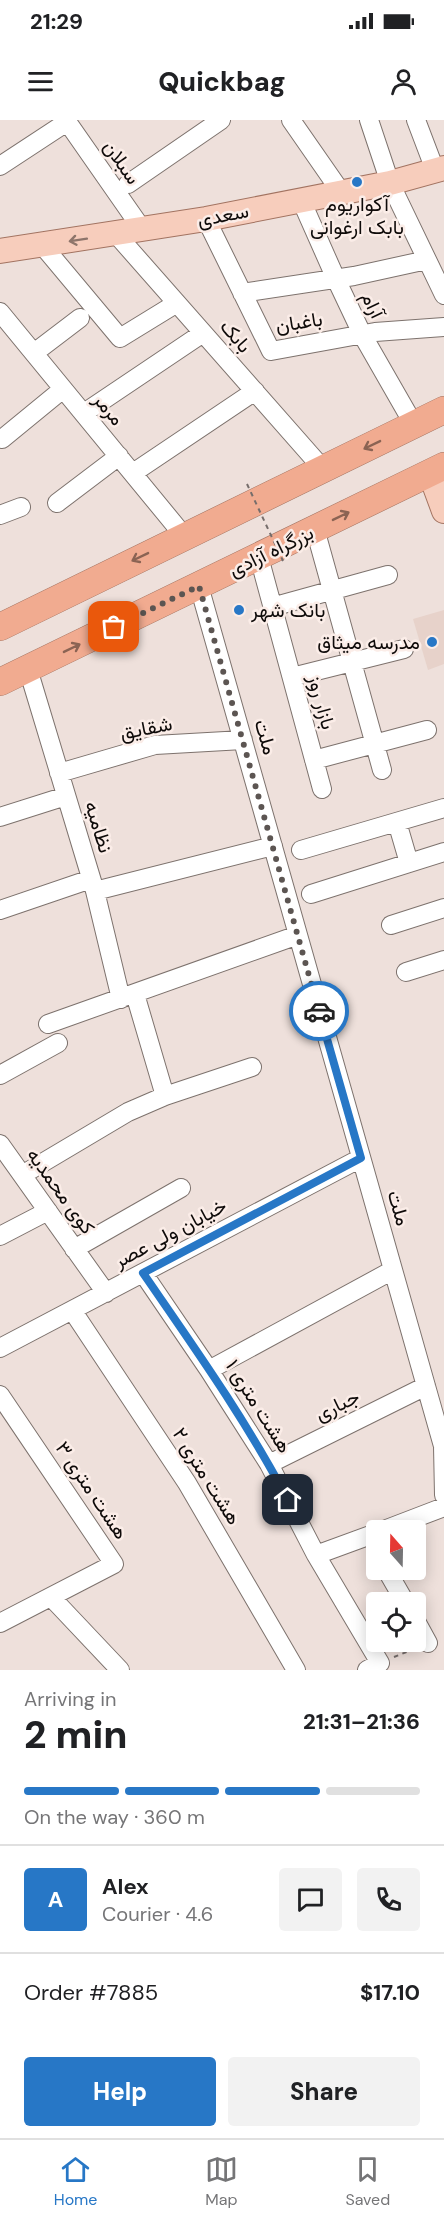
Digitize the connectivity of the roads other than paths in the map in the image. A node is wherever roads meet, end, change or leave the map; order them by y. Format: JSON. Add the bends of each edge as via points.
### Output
{"nodes":[{"id":1,"x":221,"y":120,"type":"edge"},
{"id":2,"x":291,"y":120,"type":"edge"},
{"id":3,"x":369,"y":120,"type":"edge"},
{"id":4,"x":416,"y":120,"type":"edge"},
{"id":5,"x":67,"y":121,"type":"edge"},
{"id":6,"x":0,"y":166,"type":"edge"},
{"id":7,"x":440,"y":169,"type":"edge"},
{"id":8,"x":390,"y":183,"type":"junction"},
{"id":9,"x":128,"y":184,"type":"dead end"},
{"id":10,"x":341,"y":192,"type":"junction"},
{"id":11,"x":302,"y":200,"type":"junction"},
{"id":12,"x":206,"y":219,"type":"junction"},
{"id":13,"x":142,"y":230,"type":"junction"},
{"id":14,"x":116,"y":234,"type":"junction"},
{"id":15,"x":43,"y":246,"type":"junction"},
{"id":16,"x":0,"y":251,"type":"edge"},
{"id":17,"x":427,"y":260,"type":"junction"},
{"id":18,"x":336,"y":279,"type":"junction"},
{"id":19,"x":442,"y":284,"type":"edge"},
{"id":20,"x":242,"y":293,"type":"junction"},
{"id":21,"x":177,"y":303,"type":"junction"},
{"id":22,"x":80,"y":318,"type":"dead end"},
{"id":23,"x":3,"y":322,"type":"edge"},
{"id":24,"x":444,"y":327,"type":"edge"},
{"id":25,"x":203,"y":333,"type":"junction"},
{"id":26,"x":363,"y":336,"type":"junction"},
{"id":27,"x":34,"y":352,"type":"junction"},
{"id":28,"x":63,"y":389,"type":"junction"},
{"id":29,"x":255,"y":391,"type":"junction"},
{"id":30,"x":444,"y":410,"type":"edge"},
{"id":31,"x":84,"y":413,"type":"junction"},
{"id":32,"x":414,"y":424,"type":"junction"},
{"id":33,"x":2,"y":439,"type":"dead end"},
{"id":34,"x":118,"y":456,"type":"junction"},
{"id":35,"x":323,"y":469,"type":"junction"},
{"id":36,"x":437,"y":469,"type":"edge"},
{"id":37,"x":133,"y":473,"type":"junction"},
{"id":38,"x":57,"y":503,"type":"dead end"},
{"id":39,"x":443,"y":504,"type":"edge"},
{"id":40,"x":21,"y":507,"type":"dead end"},
{"id":41,"x":0,"y":515,"type":"edge"},
{"id":42,"x":315,"y":529,"type":"junction"},
{"id":43,"x":184,"y":536,"type":"junction"},
{"id":44,"x":271,"y":559,"type":"junction"},
{"id":45,"x":388,"y":575,"type":"dead end"},
{"id":46,"x":199,"y":586,"type":"junction"},
{"id":47,"x":332,"y":590,"type":"junction"},
{"id":48,"x":272,"y":606,"type":"junction"},
{"id":49,"x":1,"y":623,"type":"edge"},
{"id":50,"x":404,"y":649,"type":"dead end"},
{"id":51,"x":352,"y":661,"type":"junction"},
{"id":52,"x":28,"y":669,"type":"junction"},
{"id":53,"x":292,"y":677,"type":"junction"},
{"id":54,"x":0,"y":682,"type":"edge"},
{"id":55,"x":427,"y":730,"type":"dead end"},
{"id":56,"x":243,"y":740,"type":"junction"},
{"id":57,"x":375,"y":744,"type":"junction"},
{"id":58,"x":314,"y":760,"type":"junction"},
{"id":59,"x":382,"y":770,"type":"dead end"},
{"id":60,"x":59,"y":773,"type":"junction"},
{"id":61,"x":322,"y":789,"type":"dead end"},
{"id":62,"x":66,"y":796,"type":"junction"},
{"id":63,"x":444,"y":808,"type":"edge"},
{"id":64,"x":0,"y":817,"type":"edge"},
{"id":65,"x":397,"y":822,"type":"junction"},
{"id":66,"x":273,"y":846,"type":"junction"},
{"id":67,"x":301,"y":850,"type":"dead end"},
{"id":68,"x":444,"y":852,"type":"edge"},
{"id":69,"x":409,"y":863,"type":"junction"},
{"id":70,"x":93,"y":885,"type":"junction"},
{"id":71,"x":311,"y":894,"type":"dead end"},
{"id":72,"x":444,"y":908,"type":"edge"},
{"id":73,"x":0,"y":910,"type":"edge"},
{"id":74,"x":391,"y":925,"type":"dead end"},
{"id":75,"x":298,"y":935,"type":"junction"},
{"id":76,"x":444,"y":960,"type":"edge"},
{"id":77,"x":406,"y":972,"type":"dead end"},
{"id":78,"x":128,"y":996,"type":"junction"},
{"id":79,"x":48,"y":1024,"type":"dead end"},
{"id":80,"x":58,"y":1043,"type":"dead end"},
{"id":81,"x":252,"y":1067,"type":"dead end"},
{"id":82,"x":0,"y":1075,"type":"edge"},
{"id":83,"x":165,"y":1096,"type":"junction"},
{"id":84,"x":0,"y":1144,"type":"edge"},
{"id":85,"x":361,"y":1158,"type":"junction"},
{"id":86,"x":22,"y":1174,"type":"junction"},
{"id":87,"x":181,"y":1188,"type":"dead end"},
{"id":88,"x":48,"y":1211,"type":"junction"},
{"id":89,"x":0,"y":1236,"type":"edge"},
{"id":90,"x":74,"y":1249,"type":"junction"},
{"id":91,"x":393,"y":1270,"type":"junction"},
{"id":92,"x":143,"y":1273,"type":"junction"},
{"id":93,"x":106,"y":1293,"type":"junction"},
{"id":94,"x":72,"y":1310,"type":"junction"},
{"id":95,"x":0,"y":1348,"type":"edge"},
{"id":96,"x":210,"y":1370,"type":"junction"},
{"id":97,"x":426,"y":1386,"type":"junction"},
{"id":98,"x":0,"y":1395,"type":"edge"},
{"id":99,"x":444,"y":1446,"type":"edge"},
{"id":100,"x":269,"y":1464,"type":"junction"},
{"id":101,"x":444,"y":1495,"type":"edge"},
{"id":102,"x":444,"y":1508,"type":"edge"},
{"id":103,"x":416,"y":1520,"type":"edge"},
{"id":104,"x":366,"y":1540,"type":"edge"},
{"id":105,"x":316,"y":1555,"type":"junction"},
{"id":106,"x":51,"y":1597,"type":"junction"},
{"id":107,"x":0,"y":1623,"type":"edge"},
{"id":108,"x":426,"y":1639,"type":"edge"},
{"id":109,"x":428,"y":1643,"type":"road end"},
{"id":110,"x":374,"y":1666,"type":"edge"},
{"id":111,"x":120,"y":1670,"type":"edge"},
{"id":112,"x":296,"y":1670,"type":"edge"}],
"edges":[{"from":1,"to":9,"type":"street"},
{"from":2,"to":10,"type":"street"},
{"from":3,"to":8,"type":"street"},
{"from":4,"to":7,"type":"street"},
{"from":5,"to":6,"type":"street"},
{"from":5,"to":13,"type":"street","name":"سبلان"},
{"from":7,"to":8,"type":"main road","name":"سعدی"},
{"from":8,"to":10,"type":"main road","name":"سعدی"},
{"from":8,"to":17,"type":"street"},
{"from":10,"to":11,"type":"main road","name":"سعدی"},
{"from":11,"to":12,"type":"main road","name":"سعدی"},
{"from":11,"to":18,"type":"street","name":"آرام"},
{"from":12,"to":13,"type":"main road","name":"سعدی"},
{"from":12,"to":20,"type":"street","name":"باغبان"},
{"from":13,"to":14,"type":"main road","name":"سعدی"},
{"from":14,"to":15,"type":"main road","name":"سعدی","one_way":true},
{"from":14,"to":21,"type":"street","name":"بابک"},
{"from":15,"to":16,"type":"main road","name":"سعدی"},
{"from":15,"to":21,"type":"street","via":[[120,338]]},
{"from":17,"to":18,"type":"street"},
{"from":17,"to":19,"type":"street"},
{"from":18,"to":20,"type":"street"},
{"from":18,"to":26,"type":"street","name":"آرام"},
{"from":20,"to":26,"type":"street","name":"باغبان","via":[[271,351]]},
{"from":21,"to":25,"type":"street","name":"بابک"},
{"from":22,"to":27,"type":"street"},
{"from":23,"to":27,"type":"street","name":"مرمر"},
{"from":24,"to":26,"type":"street","name":"باغبان"},
{"from":25,"to":29,"type":"street","name":"بابک"},
{"from":25,"to":31,"type":"street"},
{"from":26,"to":32,"type":"street","name":"آرام"},
{"from":27,"to":28,"type":"street","name":"مرمر"},
{"from":28,"to":31,"type":"street","name":"مرمر"},
{"from":28,"to":33,"type":"street"},
{"from":29,"to":35,"type":"street","name":"بابک"},
{"from":29,"to":37,"type":"street"},
{"from":30,"to":32,"type":"highway"},
{"from":31,"to":34,"type":"street","name":"مرمر"},
{"from":32,"to":35,"type":"highway","one_way":true},
{"from":34,"to":37,"type":"street","name":"مرمر"},
{"from":34,"to":38,"type":"street"},
{"from":35,"to":43,"type":"highway"},
{"from":36,"to":39,"type":"main road"},
{"from":42,"to":36,"type":"highway","name":"بزرگراه آزادی","one_way":true},
{"from":37,"to":43,"type":"street","name":"مرمر"},
{"from":40,"to":41,"type":"street"},
{"from":42,"to":44,"type":"highway","name":"بزرگراه آزادی"},
{"from":42,"to":47,"type":"street"},
{"from":43,"to":49,"type":"highway","one_way":true},
{"from":44,"to":46,"type":"highway","name":"بزرگراه آزادی"},
{"from":44,"to":48,"type":"street","name":"بازار روز"},
{"from":45,"to":47,"type":"street"},
{"from":52,"to":46,"type":"highway","name":"بزرگراه آزادی","one_way":true},
{"from":46,"to":56,"type":"street","name":"ملت"},
{"from":47,"to":48,"type":"street"},
{"from":47,"to":51,"type":"street"},
{"from":48,"to":53,"type":"street","name":"بازار روز"},
{"from":50,"to":51,"type":"street"},
{"from":51,"to":53,"type":"street"},
{"from":51,"to":57,"type":"street"},
{"from":52,"to":54,"type":"highway","name":"بزرگراه آزادی"},
{"from":52,"to":60,"type":"street","name":"نظامیه"},
{"from":53,"to":58,"type":"street","name":"بازار روز"},
{"from":55,"to":57,"type":"street"},
{"from":56,"to":60,"type":"street","name":"شقایق","via":[[155,745]]},
{"from":56,"to":66,"type":"street","name":"ملت"},
{"from":57,"to":58,"type":"street"},
{"from":57,"to":59,"type":"street"},
{"from":58,"to":61,"type":"street","name":"بازار روز"},
{"from":60,"to":62,"type":"street","name":"نظامیه"},
{"from":62,"to":64,"type":"street"},
{"from":62,"to":70,"type":"street","name":"نظامیه"},
{"from":63,"to":65,"type":"street"},
{"from":65,"to":67,"type":"street"},
{"from":65,"to":69,"type":"street"},
{"from":66,"to":70,"type":"street"},
{"from":66,"to":75,"type":"street","name":"ملت"},
{"from":68,"to":69,"type":"street"},
{"from":69,"to":71,"type":"street"},
{"from":70,"to":73,"type":"street"},
{"from":70,"to":78,"type":"street","name":"نظامیه"},
{"from":72,"to":74,"type":"street"},
{"from":75,"to":78,"type":"street"},
{"from":75,"to":85,"type":"street","name":"ملت"},
{"from":76,"to":77,"type":"street"},
{"from":78,"to":79,"type":"street"},
{"from":78,"to":83,"type":"street","name":"نظامیه"},
{"from":80,"to":82,"type":"street"},
{"from":81,"to":83,"type":"street"},
{"from":83,"to":86,"type":"street","via":[[128,1112]]},
{"from":84,"to":86,"type":"street","name":"کوی محمدیه"},
{"from":85,"to":91,"type":"street","name":"ملت"},
{"from":85,"to":92,"type":"street","name":"خیابان ولی عصر"},
{"from":86,"to":88,"type":"street","name":"کوی محمدیه"},
{"from":87,"to":90,"type":"street"},
{"from":88,"to":89,"type":"street"},
{"from":88,"to":90,"type":"street","name":"کوی محمدیه"},
{"from":90,"to":93,"type":"street","name":"کوی محمدیه"},
{"from":91,"to":96,"type":"street"},
{"from":91,"to":97,"type":"street","name":"ملت"},
{"from":92,"to":93,"type":"street","name":"خیابان ولی عصر"},
{"from":92,"to":96,"type":"street","name":"هشت متری ۱"},
{"from":93,"to":94,"type":"street","name":"خیابان ولی عصر"},
{"from":94,"to":95,"type":"street","name":"خیابان ولی عصر"},
{"from":94,"to":112,"type":"street","name":"هشت متری ۲","via":[[188,1484]]},
{"from":96,"to":100,"type":"street","name":"هشت متری ۱"},
{"from":97,"to":99,"type":"street","name":"ملت"},
{"from":97,"to":100,"type":"street","name":"جباری"},
{"from":98,"to":106,"type":"street","name":"هشت متری ۳","via":[[114,1564]]},
{"from":99,"to":101,"type":"street","name":"ملت"},
{"from":100,"to":105,"type":"street","name":"هشت متری ۱"},
{"from":102,"to":103,"type":"street"},
{"from":104,"to":105,"type":"street"},
{"from":105,"to":110,"type":"street","name":"هشت متری ۱"},
{"from":106,"to":107,"type":"street","name":"هشت متری ۳"},
{"from":106,"to":111,"type":"street"},
{"from":108,"to":109,"type":"street"}]}
